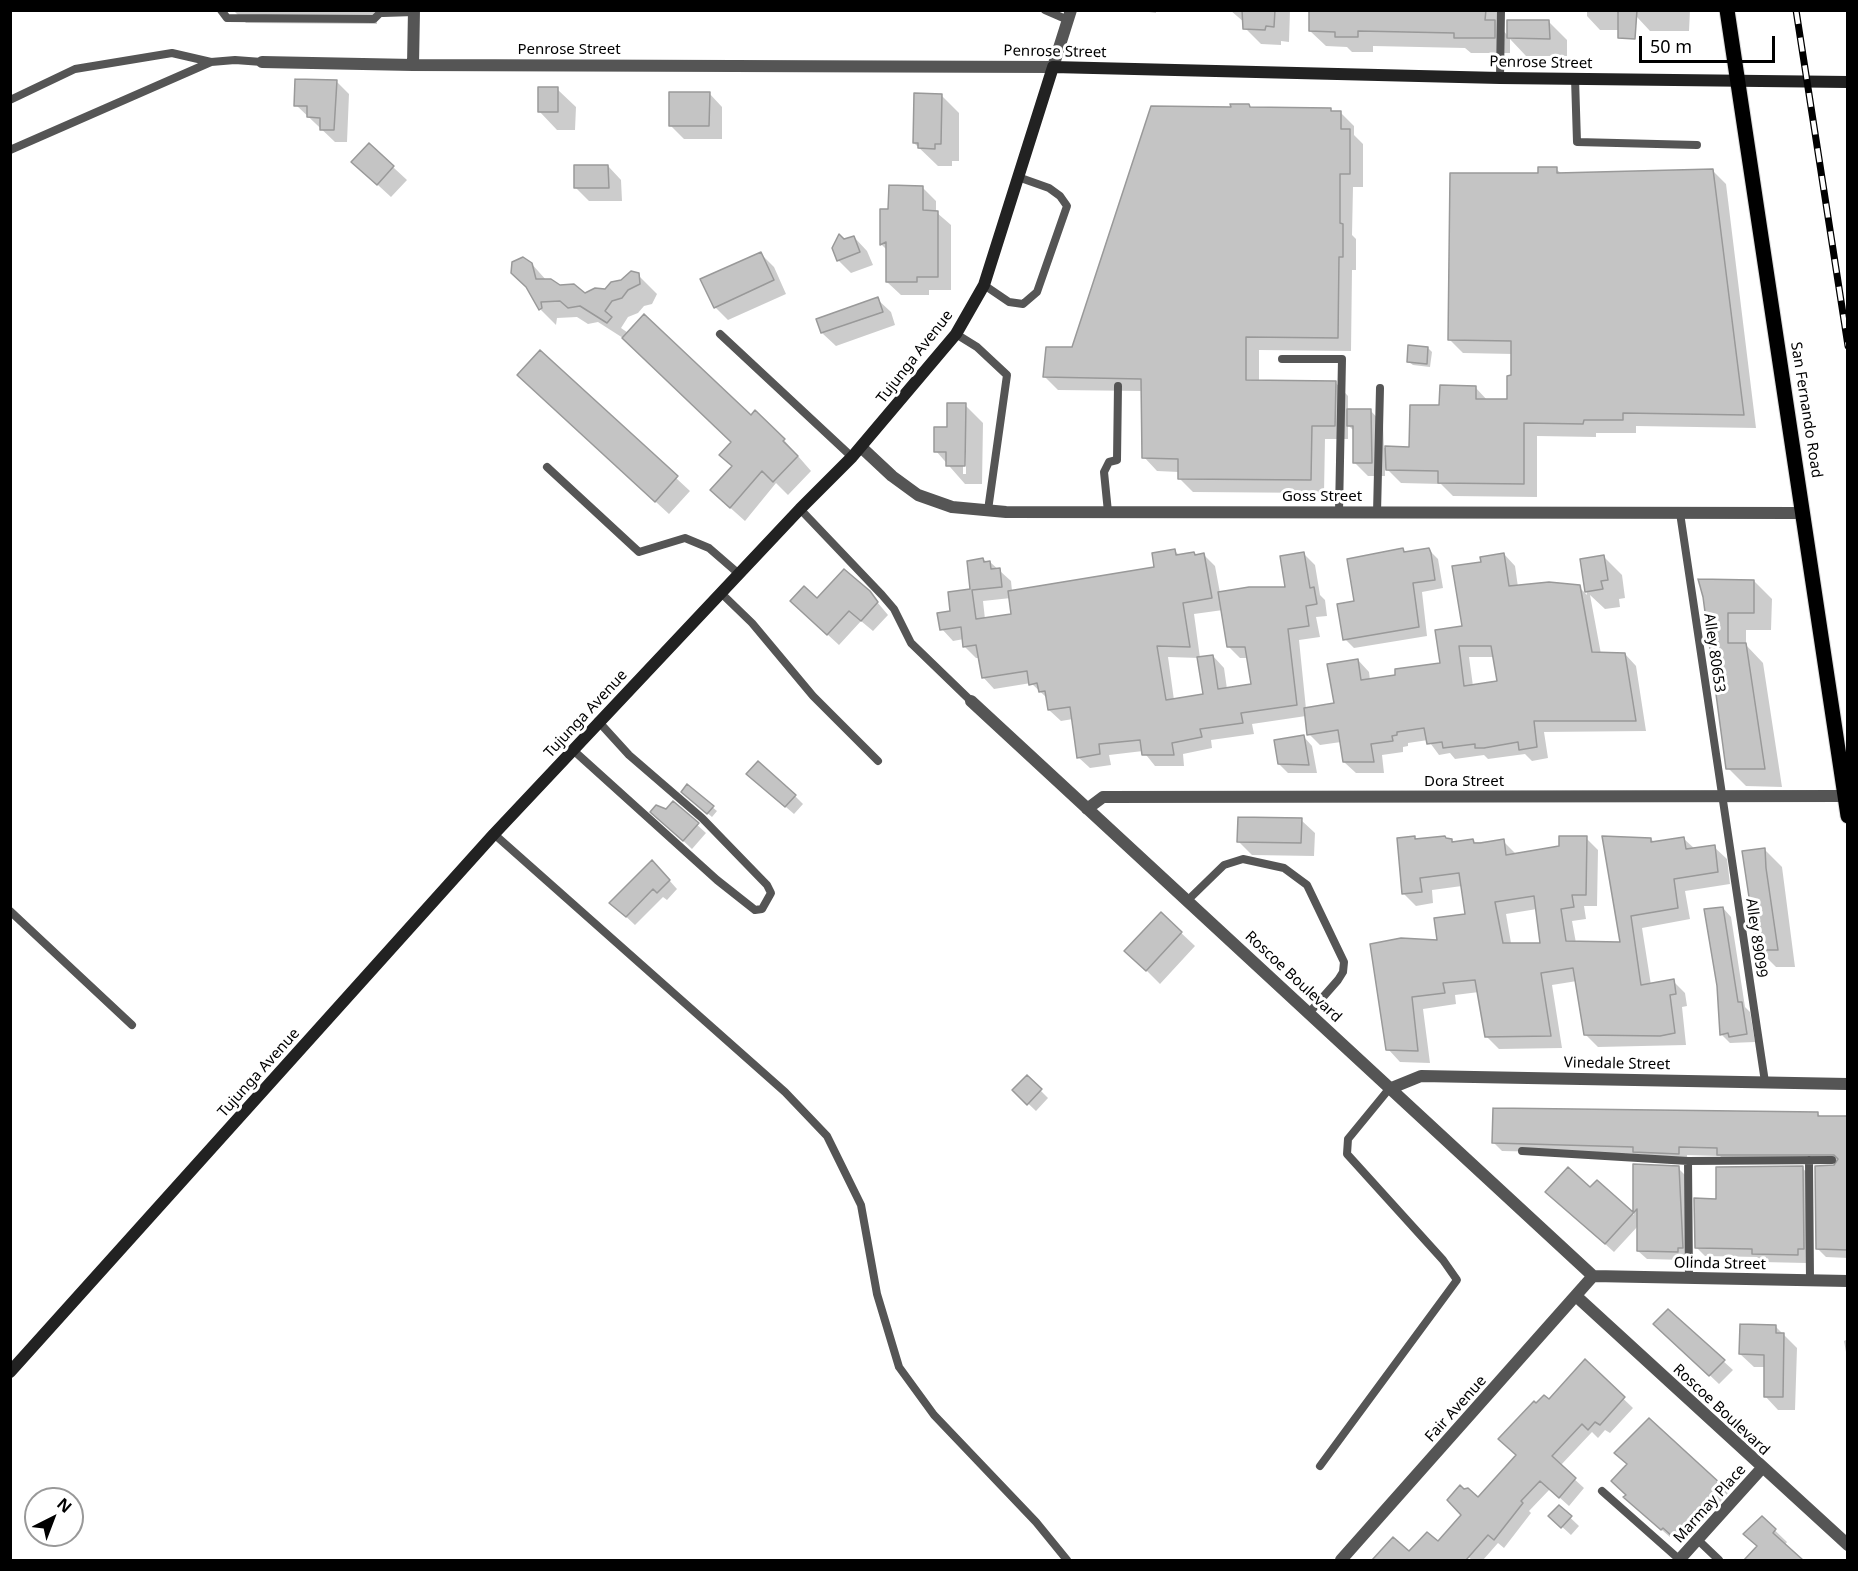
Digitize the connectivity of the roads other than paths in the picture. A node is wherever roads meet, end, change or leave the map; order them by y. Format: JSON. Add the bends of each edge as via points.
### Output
{"nodes":[{"id":1,"x":221,"y":10,"type":"edge"},
{"id":2,"x":1045,"y":10,"type":"edge"},
{"id":3,"x":1502,"y":10,"type":"edge"},
{"id":4,"x":1727,"y":10,"type":"edge"},
{"id":5,"x":414,"y":11,"type":"edge"},
{"id":6,"x":383,"y":12,"type":"edge"},
{"id":7,"x":1069,"y":15,"type":"edge"},
{"id":8,"x":211,"y":62,"type":"junction"},
{"id":9,"x":262,"y":62,"type":"joint"},
{"id":10,"x":413,"y":65,"type":"junction"},
{"id":11,"x":1053,"y":67,"type":"junction"},
{"id":12,"x":1500,"y":78,"type":"junction"},
{"id":13,"x":1575,"y":78,"type":"junction"},
{"id":14,"x":1738,"y":80,"type":"junction"},
{"id":15,"x":1848,"y":82,"type":"edge"},
{"id":16,"x":10,"y":100,"type":"edge"},
{"id":17,"x":1697,"y":145,"type":"dead end"},
{"id":18,"x":10,"y":150,"type":"edge"},
{"id":19,"x":1018,"y":177,"type":"junction"},
{"id":20,"x":984,"y":285,"type":"junction"},
{"id":21,"x":720,"y":334,"type":"dead end"},
{"id":22,"x":956,"y":334,"type":"junction"},
{"id":23,"x":1282,"y":359,"type":"dead end"},
{"id":24,"x":1118,"y":386,"type":"dead end"},
{"id":25,"x":1380,"y":388,"type":"dead end"},
{"id":26,"x":861,"y":447,"type":"junction"},
{"id":27,"x":852,"y":457,"type":"junction"},
{"id":28,"x":547,"y":467,"type":"dead end"},
{"id":29,"x":800,"y":509,"type":"junction"},
{"id":30,"x":988,"y":510,"type":"junction"},
{"id":31,"x":1108,"y":512,"type":"junction"},
{"id":32,"x":1339,"y":512,"type":"junction"},
{"id":33,"x":1377,"y":513,"type":"junction"},
{"id":34,"x":1680,"y":513,"type":"junction"},
{"id":35,"x":1803,"y":513,"type":"junction"},
{"id":36,"x":739,"y":574,"type":"junction"},
{"id":37,"x":721,"y":593,"type":"junction"},
{"id":38,"x":971,"y":701,"type":"joint"},
{"id":39,"x":598,"y":721,"type":"junction"},
{"id":40,"x":573,"y":750,"type":"junction"},
{"id":41,"x":878,"y":761,"type":"dead end"},
{"id":42,"x":1723,"y":796,"type":"junction"},
{"id":43,"x":1844,"y":796,"type":"junction"},
{"id":44,"x":1087,"y":809,"type":"junction"},
{"id":45,"x":1848,"y":816,"type":"edge"},
{"id":46,"x":494,"y":834,"type":"junction"},
{"id":47,"x":1188,"y":900,"type":"junction"},
{"id":48,"x":10,"y":912,"type":"edge"},
{"id":49,"x":1309,"y":1013,"type":"junction"},
{"id":50,"x":132,"y":1025,"type":"dead end"},
{"id":51,"x":1765,"y":1082,"type":"junction"},
{"id":52,"x":1848,"y":1084,"type":"edge"},
{"id":53,"x":1389,"y":1089,"type":"junction"},
{"id":54,"x":1522,"y":1151,"type":"dead end"},
{"id":55,"x":1809,"y":1160,"type":"junction"},
{"id":56,"x":1832,"y":1160,"type":"dead end"},
{"id":57,"x":1689,"y":1161,"type":"junction"},
{"id":58,"x":1593,"y":1276,"type":"junction"},
{"id":59,"x":1689,"y":1279,"type":"junction"},
{"id":60,"x":1810,"y":1280,"type":"junction"},
{"id":61,"x":1848,"y":1281,"type":"edge"},
{"id":62,"x":1576,"y":1296,"type":"junction"},
{"id":63,"x":12,"y":1366,"type":"edge"},
{"id":64,"x":1320,"y":1466,"type":"dead end"},
{"id":65,"x":1762,"y":1468,"type":"junction"},
{"id":66,"x":1602,"y":1491,"type":"dead end"},
{"id":67,"x":1698,"y":1540,"type":"junction"},
{"id":68,"x":1848,"y":1545,"type":"edge"},
{"id":69,"x":1067,"y":1560,"type":"edge"},
{"id":70,"x":1341,"y":1560,"type":"edge"},
{"id":71,"x":1680,"y":1560,"type":"edge"},
{"id":72,"x":1719,"y":1560,"type":"edge"}],
"edges":[{"from":1,"to":6,"type":"lane","via":[[227,18],[374,19]]},
{"from":2,"to":7,"type":"lane"},
{"from":3,"to":12,"type":"lane"},
{"from":4,"to":14,"type":"main road","name":"San Fernando Road"},
{"from":5,"to":6,"type":"lane"},
{"from":5,"to":10,"type":"street"},
{"from":7,"to":11,"type":"street","name":"Tujunga Avenue"},
{"from":8,"to":9,"type":"lane"},
{"from":8,"to":16,"type":"lane","via":[[172,53],[75,69]]},
{"from":8,"to":18,"type":"lane"},
{"from":9,"to":10,"type":"street","name":"Penrose Street"},
{"from":10,"to":11,"type":"street","name":"Penrose Street"},
{"from":11,"to":12,"type":"street","name":"Penrose Street"},
{"from":11,"to":19,"type":"street","name":"Tujunga Avenue"},
{"from":12,"to":13,"type":"street","name":"Penrose Street"},
{"from":13,"to":14,"type":"street","name":"Penrose Street"},
{"from":13,"to":17,"type":"lane","via":[[1577,142]]},
{"from":14,"to":15,"type":"street","name":"Penrose Street"},
{"from":14,"to":35,"type":"main road","name":"San Fernando Road"},
{"from":19,"to":20,"type":"street","name":"Tujunga Avenue"},
{"from":19,"to":20,"type":"lane","via":[[1048,188],[1067,206],[1037,292],[1023,304],[1009,302]]},
{"from":20,"to":22,"type":"street","name":"Tujunga Avenue"},
{"from":21,"to":27,"type":"lane"},
{"from":22,"to":26,"type":"street","name":"Tujunga Avenue"},
{"from":22,"to":30,"type":"lane","via":[[977,347],[1007,375]]},
{"from":23,"to":32,"type":"lane","via":[[1342,359]]},
{"from":24,"to":31,"type":"lane","via":[[1117,460],[1109,462],[1104,472]]},
{"from":25,"to":33,"type":"lane"},
{"from":26,"to":27,"type":"street","name":"Tujunga Avenue"},
{"from":26,"to":30,"type":"street","name":"Goss Street","via":[[918,495],[952,507]]},
{"from":27,"to":29,"type":"street","name":"Tujunga Avenue"},
{"from":28,"to":36,"type":"lane","via":[[639,552],[685,538],[710,548]]},
{"from":29,"to":36,"type":"street","name":"Tujunga Avenue"},
{"from":29,"to":38,"type":"lane","via":[[894,609],[911,643]]},
{"from":30,"to":31,"type":"street","name":"Goss Street"},
{"from":31,"to":32,"type":"street","name":"Goss Street"},
{"from":32,"to":33,"type":"street","name":"Goss Street"},
{"from":33,"to":34,"type":"street","name":"Goss Street"},
{"from":34,"to":35,"type":"street","name":"Goss Street"},
{"from":34,"to":42,"type":"lane","name":"Alley 80653"},
{"from":35,"to":43,"type":"main road","name":"San Fernando Road"},
{"from":36,"to":37,"type":"street","name":"Tujunga Avenue"},
{"from":37,"to":39,"type":"street","name":"Tujunga Avenue"},
{"from":37,"to":41,"type":"lane","via":[[752,623],[813,696]]},
{"from":38,"to":44,"type":"street","name":"Roscoe Boulevard"},
{"from":39,"to":40,"type":"street","name":"Tujunga Avenue"},
{"from":39,"to":40,"type":"lane","via":[[767,885],[771,893],[762,909],[755,910],[717,880]]},
{"from":40,"to":46,"type":"street","name":"Tujunga Avenue"},
{"from":42,"to":43,"type":"street","name":"Dora Street"},
{"from":42,"to":44,"type":"street","name":"Dora Street","via":[[1103,797]]},
{"from":42,"to":51,"type":"lane","name":"Alley 89099"},
{"from":43,"to":45,"type":"main road","name":"San Fernando Road"},
{"from":44,"to":47,"type":"street","name":"Roscoe Boulevard"},
{"from":46,"to":63,"type":"street","name":"Tujunga Avenue"},
{"from":46,"to":69,"type":"lane","via":[[767,1076],[827,1136],[861,1204],[877,1294],[899,1366],[934,1415]]},
{"from":47,"to":49,"type":"street","name":"Roscoe Boulevard"},
{"from":47,"to":49,"type":"lane","via":[[1224,865],[1243,859],[1284,868],[1307,885],[1344,962],[1338,980]]},
{"from":48,"to":50,"type":"lane"},
{"from":49,"to":53,"type":"street","name":"Roscoe Boulevard"},
{"from":51,"to":52,"type":"street","name":"Vinedale Street"},
{"from":51,"to":53,"type":"street","name":"Vinedale Street","via":[[1421,1076]]},
{"from":53,"to":58,"type":"street","name":"Roscoe Boulevard"},
{"from":53,"to":64,"type":"lane","via":[[1348,1139],[1347,1154],[1457,1280]]},
{"from":54,"to":57,"type":"lane"},
{"from":55,"to":56,"type":"lane"},
{"from":55,"to":57,"type":"lane"},
{"from":55,"to":60,"type":"lane"},
{"from":57,"to":59,"type":"lane"},
{"from":58,"to":59,"type":"street","name":"Olinda Street"},
{"from":58,"to":62,"type":"street","name":"Fair Avenue"},
{"from":59,"to":60,"type":"street","name":"Olinda Street"},
{"from":60,"to":61,"type":"street","name":"Olinda Street"},
{"from":62,"to":65,"type":"street","name":"Roscoe Boulevard"},
{"from":62,"to":70,"type":"street","name":"Fair Avenue"},
{"from":65,"to":67,"type":"street","name":"Marmay Place"},
{"from":65,"to":68,"type":"street","name":"Roscoe Boulevard"},
{"from":66,"to":71,"type":"lane"},
{"from":67,"to":71,"type":"street","name":"Marmay Place"},
{"from":67,"to":72,"type":"lane"}]}
